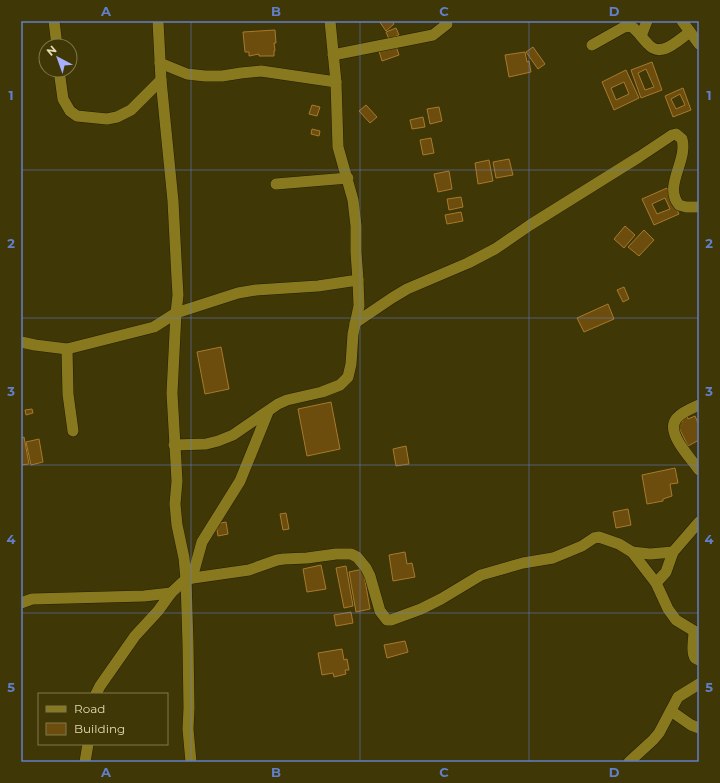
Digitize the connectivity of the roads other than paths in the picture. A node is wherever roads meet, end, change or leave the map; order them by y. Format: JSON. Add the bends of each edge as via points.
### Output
{"nodes":[{"id":1,"x":54,"y":21,"type":"edge"},
{"id":2,"x":158,"y":21,"type":"edge"},
{"id":3,"x":330,"y":21,"type":"edge"},
{"id":4,"x":648,"y":21,"type":"edge"},
{"id":5,"x":682,"y":21,"type":"edge"},
{"id":6,"x":448,"y":22,"type":"edge"},
{"id":7,"x":690,"y":32,"type":"junction"},
{"id":8,"x":641,"y":36,"type":"junction"},
{"id":9,"x":55,"y":38,"type":"edge"},
{"id":10,"x":699,"y":44,"type":"edge"},
{"id":11,"x":592,"y":45,"type":"dead end"},
{"id":12,"x":333,"y":55,"type":"junction"},
{"id":13,"x":160,"y":63,"type":"junction"},
{"id":14,"x":60,"y":78,"type":"edge"},
{"id":15,"x":161,"y":80,"type":"junction"},
{"id":16,"x":336,"y":82,"type":"junction"},
{"id":17,"x":348,"y":178,"type":"junction"},
{"id":18,"x":276,"y":184,"type":"dead end"},
{"id":19,"x":699,"y":207,"type":"edge"},
{"id":20,"x":358,"y":280,"type":"junction"},
{"id":21,"x":176,"y":313,"type":"junction"},
{"id":22,"x":355,"y":323,"type":"junction"},
{"id":23,"x":21,"y":342,"type":"edge"},
{"id":24,"x":67,"y":349,"type":"junction"},
{"id":25,"x":699,"y":405,"type":"edge"},
{"id":26,"x":268,"y":411,"type":"junction"},
{"id":27,"x":73,"y":431,"type":"dead end"},
{"id":28,"x":174,"y":445,"type":"junction"},
{"id":29,"x":699,"y":470,"type":"edge"},
{"id":30,"x":699,"y":522,"type":"edge"},
{"id":31,"x":632,"y":552,"type":"junction"},
{"id":32,"x":673,"y":552,"type":"junction"},
{"id":33,"x":189,"y":578,"type":"junction"},
{"id":34,"x":656,"y":583,"type":"junction"},
{"id":35,"x":171,"y":593,"type":"junction"},
{"id":36,"x":21,"y":603,"type":"edge"},
{"id":37,"x":696,"y":632,"type":"edge"},
{"id":38,"x":699,"y":660,"type":"edge"},
{"id":39,"x":699,"y":684,"type":"edge"},
{"id":40,"x":96,"y":693,"type":"edge"},
{"id":41,"x":671,"y":712,"type":"junction"},
{"id":42,"x":699,"y":728,"type":"edge"},
{"id":43,"x":88,"y":745,"type":"edge"},
{"id":44,"x":85,"y":762,"type":"edge"},
{"id":45,"x":191,"y":762,"type":"edge"},
{"id":46,"x":629,"y":762,"type":"edge"}],
"edges":[{"from":1,"to":9,"type":"street"},
{"from":2,"to":13,"type":"street"},
{"from":3,"to":12,"type":"street"},
{"from":4,"to":8,"type":"street"},
{"from":5,"to":7,"type":"street"},
{"from":6,"to":12,"type":"street","via":[[433,34]]},
{"from":7,"to":8,"type":"street","via":[[659,51],[654,50]]},
{"from":7,"to":10,"type":"street"},
{"from":8,"to":11,"type":"street","via":[[631,26],[624,27]]},
{"from":12,"to":16,"type":"street"},
{"from":13,"to":15,"type":"street"},
{"from":13,"to":16,"type":"street","via":[[187,74],[205,76],[261,71]]},
{"from":14,"to":15,"type":"street","via":[[63,99],[70,111],[77,116],[106,119],[131,110]]},
{"from":15,"to":21,"type":"street","via":[[174,216],[178,295]]},
{"from":16,"to":17,"type":"street","via":[[338,147]]},
{"from":17,"to":18,"type":"street"},
{"from":17,"to":20,"type":"street","via":[[356,226]]},
{"from":19,"to":22,"type":"street","via":[[679,205],[673,195],[683,151],[682,139],[676,134],[672,135],[495,249],[407,289]]},
{"from":20,"to":21,"type":"street","via":[[238,293]]},
{"from":20,"to":22,"type":"street","via":[[359,306]]},
{"from":21,"to":24,"type":"street","via":[[154,327]]},
{"from":21,"to":28,"type":"street","via":[[172,393]]},
{"from":22,"to":26,"type":"street","via":[[348,377],[340,385],[287,400]]},
{"from":23,"to":24,"type":"street"},
{"from":24,"to":27,"type":"street","via":[[68,394]]},
{"from":25,"to":29,"type":"street","via":[[676,419],[674,428],[677,441]]},
{"from":26,"to":28,"type":"street","via":[[234,436],[206,444]]},
{"from":26,"to":33,"type":"street","via":[[240,481],[202,542]]},
{"from":28,"to":33,"type":"street","via":[[177,525]]},
{"from":30,"to":32,"type":"street"},
{"from":31,"to":32,"type":"street"},
{"from":31,"to":33,"type":"street","via":[[619,544],[599,537],[594,538],[553,558],[523,563],[481,575],[442,599],[392,620],[387,620],[380,611],[366,568],[351,554],[277,560],[249,570]]},
{"from":31,"to":34,"type":"street"},
{"from":32,"to":34,"type":"street","via":[[666,572]]},
{"from":33,"to":35,"type":"street"},
{"from":33,"to":45,"type":"street","via":[[188,729]]},
{"from":34,"to":37,"type":"street","via":[[676,620]]},
{"from":35,"to":36,"type":"street","via":[[32,599]]},
{"from":35,"to":40,"type":"street","via":[[135,636]]},
{"from":37,"to":38,"type":"street","via":[[692,652]]},
{"from":39,"to":41,"type":"street","via":[[678,697]]},
{"from":41,"to":42,"type":"street"},
{"from":41,"to":46,"type":"street","via":[[653,740]]},
{"from":43,"to":44,"type":"street"}]}
